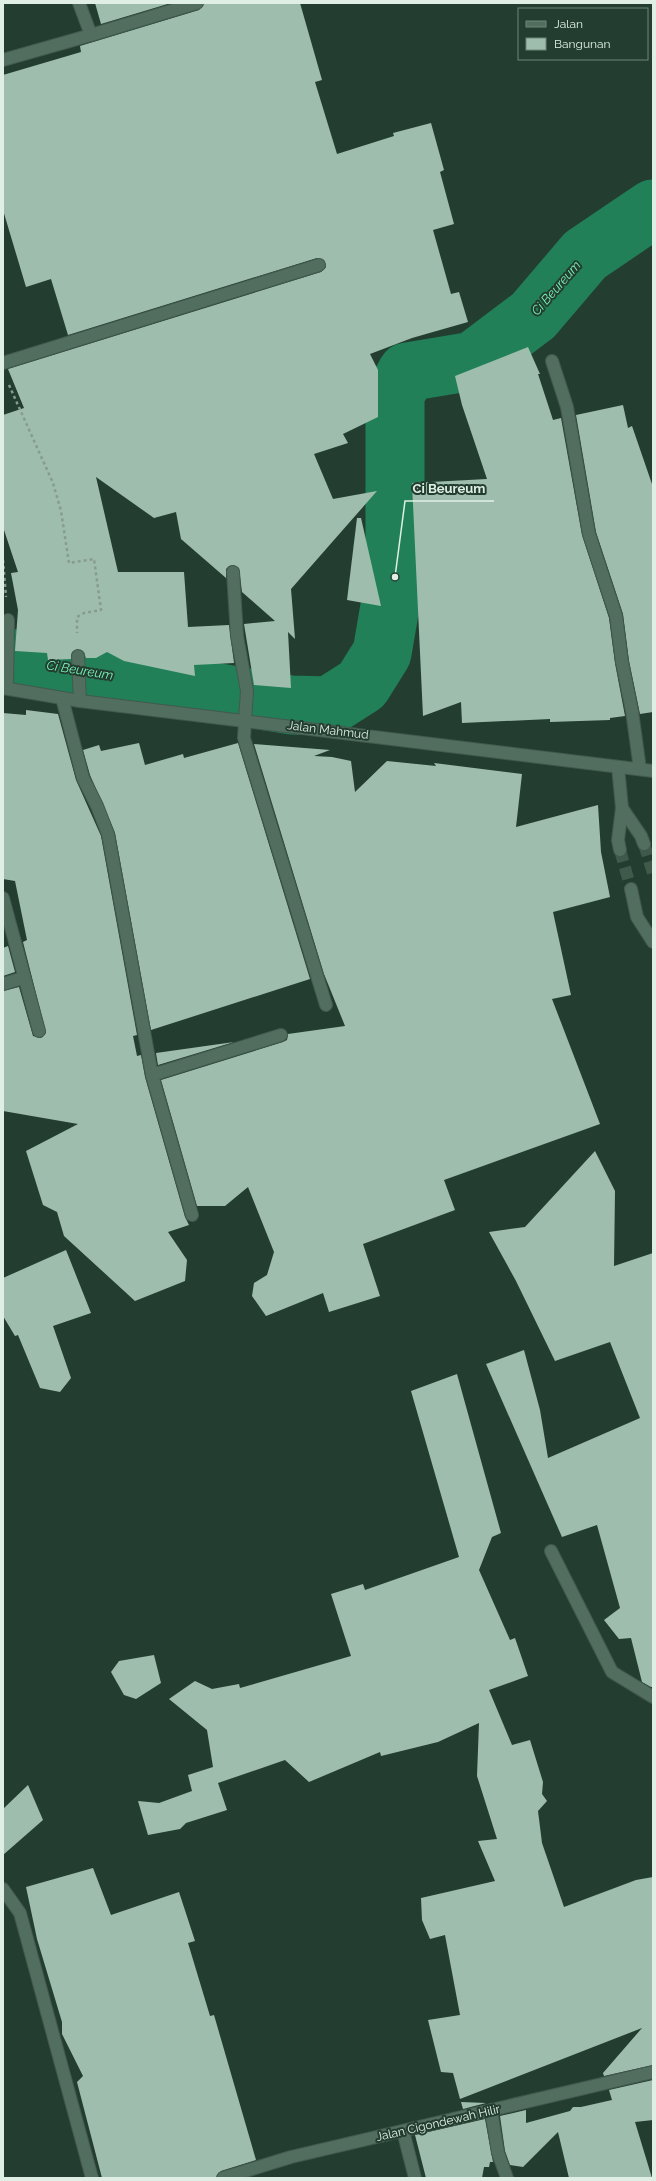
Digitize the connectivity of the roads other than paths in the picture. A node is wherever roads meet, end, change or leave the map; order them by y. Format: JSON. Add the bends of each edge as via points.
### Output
{"nodes":[{"id":1,"x":79,"y":3,"type":"edge"},
{"id":2,"x":197,"y":3,"type":"edge"},
{"id":3,"x":91,"y":35,"type":"junction"},
{"id":4,"x":3,"y":60,"type":"edge"},
{"id":5,"x":319,"y":265,"type":"dead end"},
{"id":6,"x":552,"y":361,"type":"dead end"},
{"id":7,"x":3,"y":363,"type":"edge"},
{"id":8,"x":232,"y":572,"type":"dead end"},
{"id":9,"x":8,"y":620,"type":"road end"},
{"id":10,"x":78,"y":656,"type":"road end"},
{"id":11,"x":5,"y":688,"type":"edge"},
{"id":12,"x":62,"y":698,"type":"junction"},
{"id":13,"x":80,"y":701,"type":"junction"},
{"id":14,"x":246,"y":717,"type":"junction"},
{"id":15,"x":618,"y":767,"type":"junction"},
{"id":16,"x":640,"y":769,"type":"junction"},
{"id":17,"x":653,"y":771,"type":"edge"},
{"id":18,"x":622,"y":808,"type":"junction"},
{"id":19,"x":644,"y":844,"type":"tunnel mouth"},
{"id":20,"x":620,"y":850,"type":"tunnel mouth"},
{"id":21,"x":631,"y":889,"type":"tunnel mouth"},
{"id":22,"x":3,"y":898,"type":"edge"},
{"id":23,"x":653,"y":942,"type":"edge"},
{"id":24,"x":23,"y":978,"type":"junction"},
{"id":25,"x":3,"y":984,"type":"edge"},
{"id":26,"x":326,"y":1005,"type":"dead end"},
{"id":27,"x":39,"y":1031,"type":"dead end"},
{"id":28,"x":281,"y":1035,"type":"dead end"},
{"id":29,"x":152,"y":1075,"type":"junction"},
{"id":30,"x":192,"y":1215,"type":"dead end"},
{"id":31,"x":551,"y":1550,"type":"dead end"},
{"id":32,"x":653,"y":1697,"type":"edge"},
{"id":33,"x":3,"y":1889,"type":"edge"},
{"id":34,"x":653,"y":2072,"type":"edge"},
{"id":35,"x":491,"y":2110,"type":"junction"},
{"id":36,"x":403,"y":2131,"type":"junction"},
{"id":37,"x":92,"y":2178,"type":"edge"},
{"id":38,"x":224,"y":2178,"type":"edge"},
{"id":39,"x":415,"y":2178,"type":"edge"},
{"id":40,"x":507,"y":2178,"type":"edge"}],
"edges":[{"from":1,"to":3,"type":"street"},
{"from":2,"to":3,"type":"street"},
{"from":3,"to":4,"type":"street"},
{"from":5,"to":7,"type":"street"},
{"from":6,"to":16,"type":"street","via":[[568,407],[589,534],[616,616]]},
{"from":8,"to":14,"type":"street","via":[[237,636],[247,691]]},
{"from":9,"to":11,"type":"street"},
{"from":10,"to":13,"type":"street"},
{"from":11,"to":12,"type":"street","name":"Jalan Mahmud"},
{"from":12,"to":13,"type":"street","name":"Jalan Mahmud"},
{"from":12,"to":29,"type":"street","via":[[83,778],[108,834]]},
{"from":13,"to":14,"type":"street","name":"Jalan Mahmud"},
{"from":14,"to":15,"type":"street","name":"Jalan Mahmud"},
{"from":14,"to":26,"type":"street","via":[[244,738]]},
{"from":15,"to":16,"type":"street","name":"Jalan Mahmud"},
{"from":15,"to":18,"type":"street"},
{"from":16,"to":17,"type":"street","name":"Jalan Mahmud"},
{"from":18,"to":19,"type":"street"},
{"from":18,"to":20,"type":"street","via":[[618,840]]},
{"from":21,"to":23,"type":"street","via":[[637,917]]},
{"from":22,"to":24,"type":"street"},
{"from":24,"to":25,"type":"street"},
{"from":24,"to":27,"type":"street"},
{"from":28,"to":29,"type":"street"},
{"from":29,"to":30,"type":"street"},
{"from":31,"to":32,"type":"street","via":[[612,1672]]},
{"from":33,"to":37,"type":"street","via":[[20,1913]]},
{"from":34,"to":35,"type":"street","name":"Jalan Cigondewah Hilir"},
{"from":35,"to":36,"type":"street","name":"Jalan Cigondewah Hilir"},
{"from":35,"to":40,"type":"street","via":[[498,2153]]},
{"from":36,"to":38,"type":"street","name":"Jalan Cigondewah Hilir","via":[[291,2157]]},
{"from":36,"to":39,"type":"street"}]}
